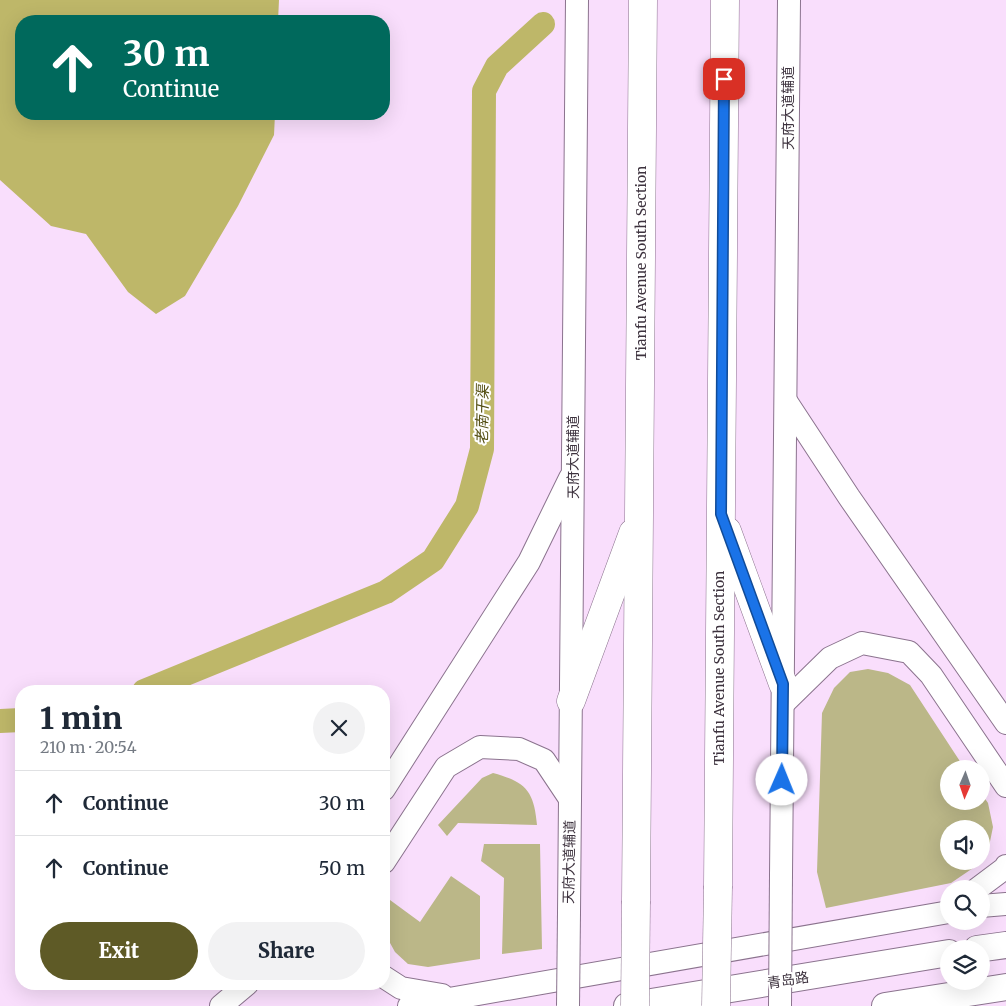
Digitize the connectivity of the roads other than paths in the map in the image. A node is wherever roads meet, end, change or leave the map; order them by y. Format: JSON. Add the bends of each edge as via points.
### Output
{"nodes":[{"id":1,"x":577,"y":0,"type":"edge"},
{"id":2,"x":643,"y":0,"type":"edge"},
{"id":3,"x":725,"y":0,"type":"edge"},
{"id":4,"x":789,"y":0,"type":"edge"},
{"id":5,"x":786,"y":401,"type":"junction"},
{"id":6,"x":573,"y":473,"type":"junction"},
{"id":7,"x":721,"y":514,"type":"junction"},
{"id":8,"x":639,"y":515,"type":"junction"},
{"id":9,"x":783,"y":694,"type":"junction"},
{"id":10,"x":571,"y":702,"type":"junction"},
{"id":11,"x":1006,"y":723,"type":"edge"},
{"id":12,"x":390,"y":780,"type":"edge"},
{"id":13,"x":1006,"y":786,"type":"edge"},
{"id":14,"x":570,"y":799,"type":"junction"},
{"id":15,"x":390,"y":853,"type":"edge"},
{"id":16,"x":1006,"y":866,"type":"edge"},
{"id":17,"x":990,"y":880,"type":"edge"},
{"id":18,"x":1006,"y":904,"type":"edge"},
{"id":19,"x":990,"y":905,"type":"edge"},
{"id":20,"x":940,"y":912,"type":"edge"},
{"id":21,"x":1006,"y":945,"type":"edge"},
{"id":22,"x":990,"y":947,"type":"edge"},
{"id":23,"x":940,"y":954,"type":"edge"},
{"id":24,"x":390,"y":981,"type":"edge"},
{"id":25,"x":1006,"y":987,"type":"edge"},
{"id":26,"x":241,"y":990,"type":"edge"},
{"id":27,"x":455,"y":998,"type":"junction"},
{"id":28,"x":221,"y":1006,"type":"edge"},
{"id":29,"x":409,"y":1006,"type":"edge"},
{"id":30,"x":568,"y":1006,"type":"edge"},
{"id":31,"x":627,"y":1006,"type":"edge"},
{"id":32,"x":635,"y":1006,"type":"edge"},
{"id":33,"x":716,"y":1006,"type":"edge"},
{"id":34,"x":780,"y":1006,"type":"edge"},
{"id":35,"x":885,"y":1006,"type":"edge"}],
"edges":[{"from":1,"to":6,"type":"street","name":"天府大道辅道"},
{"from":2,"to":8,"type":"highway","name":"Tianfu Avenue South Section"},
{"from":3,"to":7,"type":"highway","name":"Tianfu Avenue South Section"},
{"from":4,"to":5,"type":"street","name":"天府大道辅道"},
{"from":5,"to":9,"type":"street","name":"天府大道辅道"},
{"from":5,"to":11,"type":"street"},
{"from":6,"to":10,"type":"street","name":"天府大道辅道"},
{"from":6,"to":12,"type":"street","via":[[529,562]]},
{"from":7,"to":9,"type":"highway"},
{"from":7,"to":33,"type":"highway","name":"Tianfu Avenue South Section","bridge":true},
{"from":8,"to":10,"type":"highway"},
{"from":8,"to":32,"type":"highway","name":"Tianfu Avenue South Section","bridge":true},
{"from":9,"to":13,"type":"street","via":[[830,658],[862,642],[909,652],[932,675]]},
{"from":9,"to":34,"type":"street","name":"天府大道辅道","bridge":true},
{"from":10,"to":14,"type":"street","name":"天府大道辅道"},
{"from":14,"to":15,"type":"street","via":[[544,760],[519,749],[480,747],[446,767]]},
{"from":14,"to":30,"type":"street","name":"天府大道辅道","bridge":true},
{"from":16,"to":17,"type":"street"},
{"from":18,"to":19,"type":"street"},
{"from":20,"to":27,"type":"street"},
{"from":21,"to":22,"type":"main road"},
{"from":23,"to":31,"type":"main road","name":"青岛路"},
{"from":24,"to":27,"type":"street","via":[[401,988]]},
{"from":25,"to":35,"type":"main road"},
{"from":26,"to":28,"type":"street"},
{"from":27,"to":29,"type":"street"}]}
